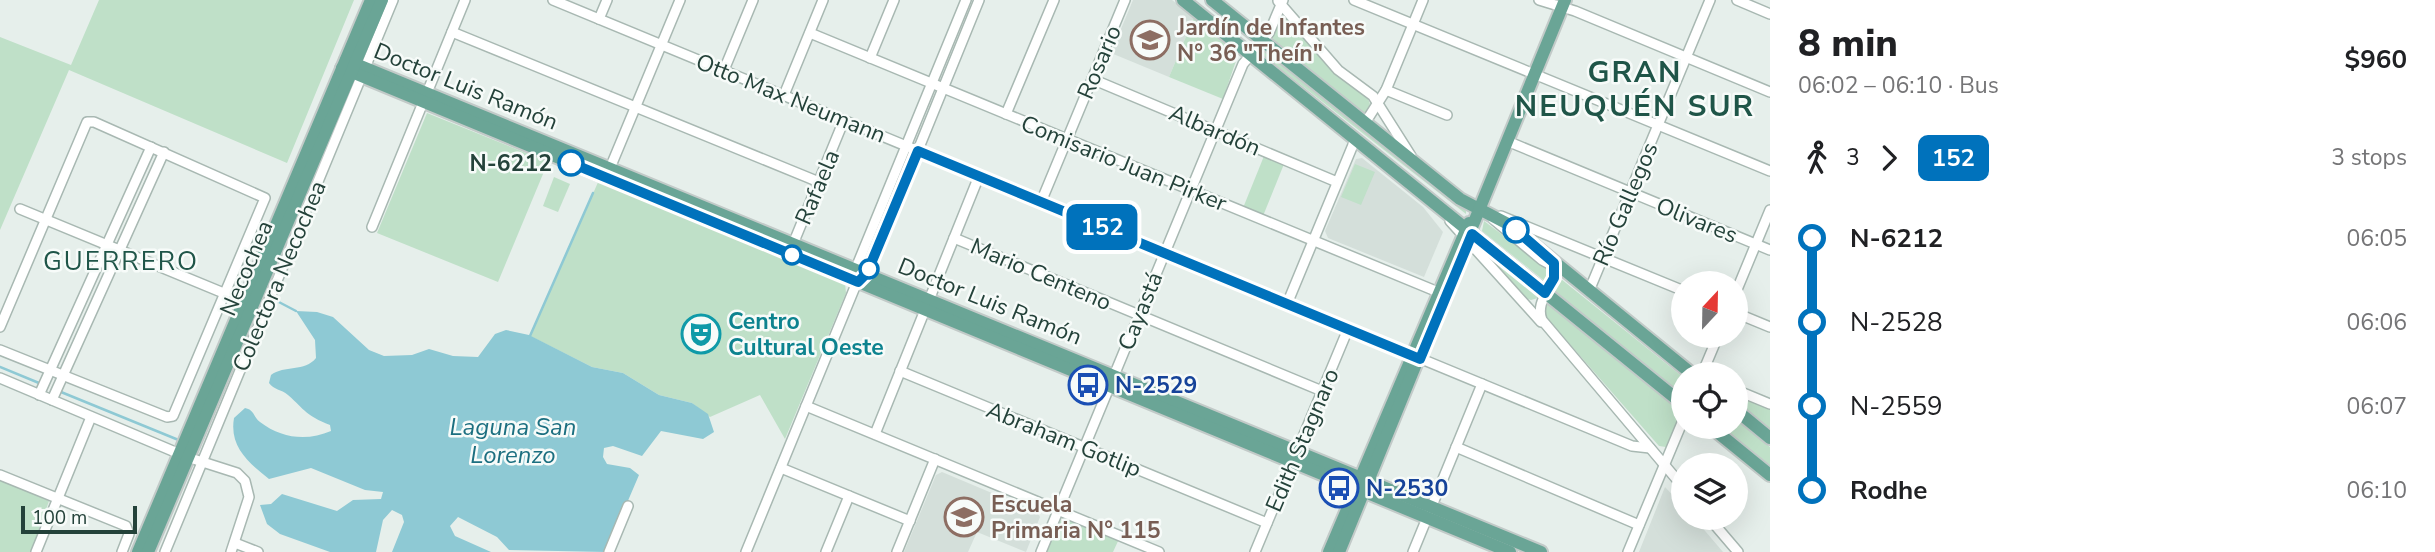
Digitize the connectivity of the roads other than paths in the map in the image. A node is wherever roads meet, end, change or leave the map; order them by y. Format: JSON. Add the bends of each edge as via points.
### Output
{"nodes":[{"id":1,"x":371,"y":0,"type":"edge"},
{"id":2,"x":382,"y":0,"type":"edge"},
{"id":3,"x":393,"y":0,"type":"edge"},
{"id":4,"x":465,"y":0,"type":"edge"},
{"id":5,"x":553,"y":0,"type":"edge"},
{"id":6,"x":607,"y":0,"type":"edge"},
{"id":7,"x":680,"y":0,"type":"edge"},
{"id":8,"x":753,"y":0,"type":"edge"},
{"id":9,"x":823,"y":0,"type":"edge"},
{"id":10,"x":894,"y":0,"type":"edge"},
{"id":11,"x":967,"y":0,"type":"edge"},
{"id":12,"x":979,"y":0,"type":"edge"},
{"id":13,"x":1054,"y":0,"type":"edge"},
{"id":14,"x":1125,"y":0,"type":"edge"},
{"id":15,"x":1183,"y":0,"type":"edge"},
{"id":16,"x":1212,"y":0,"type":"edge"},
{"id":17,"x":1354,"y":0,"type":"edge"},
{"id":18,"x":1423,"y":0,"type":"edge"},
{"id":19,"x":1539,"y":0,"type":"edge"},
{"id":20,"x":1710,"y":0,"type":"edge"},
{"id":21,"x":1737,"y":0,"type":"edge"},
{"id":22,"x":1280,"y":2,"type":"edge"},
{"id":23,"x":1564,"y":4,"type":"edge"},
{"id":24,"x":1770,"y":14,"type":"edge"},
{"id":25,"x":599,"y":19,"type":"junction"},
{"id":26,"x":1413,"y":24,"type":"junction"},
{"id":27,"x":452,"y":32,"type":"junction"},
{"id":28,"x":810,"y":33,"type":"junction"},
{"id":29,"x":1263,"y":41,"type":"junction"},
{"id":30,"x":661,"y":45,"type":"junction"},
{"id":31,"x":1249,"y":54,"type":"junction"},
{"id":32,"x":1686,"y":57,"type":"junction"},
{"id":33,"x":870,"y":58,"type":"junction"},
{"id":34,"x":353,"y":68,"type":"junction"},
{"id":35,"x":724,"y":71,"type":"junction"},
{"id":36,"x":1534,"y":74,"type":"junction"},
{"id":37,"x":1092,"y":79,"type":"junction"},
{"id":38,"x":932,"y":84,"type":"junction"},
{"id":39,"x":943,"y":88,"type":"junction"},
{"id":40,"x":1386,"y":90,"type":"junction"},
{"id":41,"x":1770,"y":92,"type":"edge"},
{"id":42,"x":784,"y":95,"type":"junction"},
{"id":43,"x":425,"y":97,"type":"junction"},
{"id":44,"x":1378,"y":103,"type":"junction"},
{"id":45,"x":635,"y":107,"type":"junction"},
{"id":46,"x":1006,"y":114,"type":"junction"},
{"id":47,"x":1447,"y":115,"type":"dead end"},
{"id":48,"x":844,"y":120,"type":"junction"},
{"id":49,"x":1365,"y":122,"type":"junction"},
{"id":50,"x":1658,"y":125,"type":"junction"},
{"id":51,"x":1215,"y":130,"type":"junction"},
{"id":52,"x":1067,"y":139,"type":"junction"},
{"id":53,"x":1355,"y":140,"type":"junction"},
{"id":54,"x":1507,"y":141,"type":"junction"},
{"id":55,"x":151,"y":146,"type":"junction"},
{"id":56,"x":906,"y":146,"type":"junction"},
{"id":57,"x":918,"y":151,"type":"junction"},
{"id":58,"x":163,"y":152,"type":"junction"},
{"id":59,"x":1416,"y":163,"type":"junction"},
{"id":60,"x":1770,"y":171,"type":"edge"},
{"id":61,"x":608,"y":173,"type":"junction"},
{"id":62,"x":979,"y":176,"type":"junction"},
{"id":63,"x":1337,"y":181,"type":"junction"},
{"id":64,"x":819,"y":182,"type":"junction"},
{"id":65,"x":1418,"y":187,"type":"joint"},
{"id":66,"x":1190,"y":190,"type":"junction"},
{"id":67,"x":1630,"y":192,"type":"junction"},
{"id":68,"x":1041,"y":202,"type":"junction"},
{"id":69,"x":1479,"y":208,"type":"junction"},
{"id":70,"x":20,"y":209,"type":"dead end"},
{"id":71,"x":1770,"y":210,"type":"edge"},
{"id":72,"x":1492,"y":217,"type":"junction"},
{"id":73,"x":45,"y":219,"type":"junction"},
{"id":74,"x":372,"y":227,"type":"dead end"},
{"id":75,"x":1467,"y":235,"type":"junction"},
{"id":76,"x":954,"y":238,"type":"junction"},
{"id":77,"x":1313,"y":241,"type":"junction"},
{"id":78,"x":107,"y":244,"type":"junction"},
{"id":79,"x":1756,"y":244,"type":"junction"},
{"id":80,"x":791,"y":248,"type":"junction"},
{"id":81,"x":119,"y":250,"type":"junction"},
{"id":82,"x":1770,"y":250,"type":"edge"},
{"id":83,"x":1164,"y":253,"type":"junction"},
{"id":84,"x":1603,"y":257,"type":"junction"},
{"id":85,"x":1551,"y":259,"type":"junction"},
{"id":86,"x":1745,"y":271,"type":"edge"},
{"id":87,"x":860,"y":275,"type":"junction"},
{"id":88,"x":1671,"y":286,"type":"edge"},
{"id":89,"x":1589,"y":291,"type":"junction"},
{"id":90,"x":1438,"y":292,"type":"junction"},
{"id":91,"x":1513,"y":293,"type":"junction"},
{"id":92,"x":226,"y":294,"type":"junction"},
{"id":93,"x":1544,"y":296,"type":"junction"},
{"id":94,"x":927,"y":304,"type":"junction"},
{"id":95,"x":1287,"y":304,"type":"junction"},
{"id":96,"x":1139,"y":315,"type":"junction"},
{"id":97,"x":1748,"y":318,"type":"edge"},
{"id":98,"x":0,"y":327,"type":"edge"},
{"id":99,"x":1770,"y":327,"type":"edge"},
{"id":100,"x":1548,"y":328,"type":"junction"},
{"id":101,"x":1348,"y":329,"type":"junction"},
{"id":102,"x":0,"y":350,"type":"edge"},
{"id":103,"x":1416,"y":357,"type":"junction"},
{"id":104,"x":1677,"y":362,"type":"edge"},
{"id":105,"x":50,"y":370,"type":"junction"},
{"id":106,"x":900,"y":371,"type":"junction"},
{"id":107,"x":63,"y":375,"type":"junction"},
{"id":108,"x":0,"y":378,"type":"edge"},
{"id":109,"x":1112,"y":381,"type":"junction"},
{"id":110,"x":1482,"y":384,"type":"junction"},
{"id":111,"x":1322,"y":391,"type":"junction"},
{"id":112,"x":38,"y":394,"type":"junction"},
{"id":113,"x":1671,"y":395,"type":"edge"},
{"id":114,"x":1748,"y":395,"type":"edge"},
{"id":115,"x":52,"y":400,"type":"junction"},
{"id":116,"x":1770,"y":404,"type":"edge"},
{"id":117,"x":806,"y":406,"type":"junction"},
{"id":118,"x":91,"y":417,"type":"junction"},
{"id":119,"x":1748,"y":420,"type":"edge"},
{"id":120,"x":874,"y":434,"type":"junction"},
{"id":121,"x":1770,"y":438,"type":"edge"},
{"id":122,"x":1675,"y":439,"type":"edge"},
{"id":123,"x":1726,"y":439,"type":"edge"},
{"id":124,"x":1084,"y":447,"type":"junction"},
{"id":125,"x":1456,"y":447,"type":"junction"},
{"id":126,"x":1650,"y":448,"type":"junction"},
{"id":127,"x":183,"y":455,"type":"junction"},
{"id":128,"x":1295,"y":457,"type":"junction"},
{"id":129,"x":935,"y":459,"type":"junction"},
{"id":130,"x":202,"y":461,"type":"junction"},
{"id":131,"x":1664,"y":464,"type":"junction"},
{"id":132,"x":781,"y":468,"type":"junction"},
{"id":133,"x":1671,"y":472,"type":"edge"},
{"id":134,"x":0,"y":475,"type":"edge"},
{"id":135,"x":1770,"y":475,"type":"edge"},
{"id":136,"x":1362,"y":485,"type":"junction"},
{"id":137,"x":849,"y":496,"type":"junction"},
{"id":138,"x":58,"y":499,"type":"junction"},
{"id":139,"x":628,"y":506,"type":"dead end"},
{"id":140,"x":1058,"y":510,"type":"junction"},
{"id":141,"x":1429,"y":512,"type":"junction"},
{"id":142,"x":910,"y":521,"type":"junction"},
{"id":143,"x":1267,"y":523,"type":"junction"},
{"id":144,"x":1639,"y":525,"type":"junction"},
{"id":145,"x":1719,"y":530,"type":"edge"},
{"id":146,"x":233,"y":547,"type":"edge"},
{"id":147,"x":36,"y":552,"type":"edge"},
{"id":148,"x":122,"y":552,"type":"edge"},
{"id":149,"x":138,"y":552,"type":"edge"},
{"id":150,"x":148,"y":552,"type":"edge"},
{"id":151,"x":165,"y":552,"type":"edge"},
{"id":152,"x":258,"y":552,"type":"edge"},
{"id":153,"x":608,"y":552,"type":"edge"},
{"id":154,"x":746,"y":552,"type":"edge"},
{"id":155,"x":826,"y":552,"type":"edge"},
{"id":156,"x":897,"y":552,"type":"edge"},
{"id":157,"x":1041,"y":552,"type":"edge"},
{"id":158,"x":1159,"y":552,"type":"edge"},
{"id":159,"x":1255,"y":552,"type":"edge"},
{"id":160,"x":1329,"y":552,"type":"edge"},
{"id":161,"x":1339,"y":552,"type":"edge"},
{"id":162,"x":1413,"y":552,"type":"edge"},
{"id":163,"x":1510,"y":552,"type":"edge"},
{"id":164,"x":1541,"y":552,"type":"edge"},
{"id":165,"x":1628,"y":552,"type":"edge"},
{"id":166,"x":1738,"y":552,"type":"edge"}],
"edges":[{"from":1,"to":34,"type":"main road","name":"Necochea"},
{"from":2,"to":34,"type":"main road","name":"Necochea"},
{"from":3,"to":34,"type":"street","name":"Colectora Necochea"},
{"from":4,"to":27,"type":"street"},
{"from":5,"to":25,"type":"street","name":"Otto Max Neumann"},
{"from":6,"to":25,"type":"street"},
{"from":7,"to":30,"type":"street"},
{"from":8,"to":35,"type":"street"},
{"from":9,"to":28,"type":"street"},
{"from":10,"to":33,"type":"street"},
{"from":11,"to":38,"type":"street"},
{"from":12,"to":39,"type":"street"},
{"from":13,"to":46,"type":"street"},
{"from":14,"to":37,"type":"street","name":"Rosario"},
{"from":15,"to":31,"type":"main road"},
{"from":16,"to":29,"type":"main road"},
{"from":17,"to":26,"type":"street"},
{"from":18,"to":26,"type":"street"},
{"from":19,"to":23,"type":"street"},
{"from":20,"to":32,"type":"street","name":"Río Gallegos"},
{"from":21,"to":24,"type":"street"},
{"from":22,"to":29,"type":"street","name":"Cayastá"},
{"from":22,"to":44,"type":"street","via":[[1338,70]]},
{"from":23,"to":32,"type":"street"},
{"from":23,"to":36,"type":"main road"},
{"from":25,"to":30,"type":"street","name":"Otto Max Neumann"},
{"from":26,"to":36,"type":"street"},
{"from":26,"to":40,"type":"street"},
{"from":27,"to":43,"type":"street"},
{"from":27,"to":45,"type":"street"},
{"from":28,"to":33,"type":"street","name":"Comisario Juan Pirker"},
{"from":28,"to":42,"type":"street"},
{"from":29,"to":31,"type":"street","name":"Cayastá"},
{"from":29,"to":49,"type":"main road"},
{"from":30,"to":35,"type":"street","name":"Otto Max Neumann"},
{"from":30,"to":45,"type":"street"},
{"from":31,"to":51,"type":"street","name":"Cayastá"},
{"from":31,"to":53,"type":"main road"},
{"from":32,"to":41,"type":"street"},
{"from":32,"to":50,"type":"street","name":"Río Gallegos"},
{"from":33,"to":38,"type":"street","name":"Comisario Juan Pirker"},
{"from":34,"to":43,"type":"main road","name":"Doctor Luis Ramón"},
{"from":34,"to":127,"type":"main road","name":"Necochea"},
{"from":34,"to":130,"type":"street","name":"Colectora Necochea"},
{"from":35,"to":42,"type":"street","name":"Otto Max Neumann"},
{"from":36,"to":50,"type":"street"},
{"from":36,"to":54,"type":"main road"},
{"from":37,"to":51,"type":"street","name":"Albardón"},
{"from":37,"to":52,"type":"street","name":"Rosario"},
{"from":38,"to":39,"type":"street","name":"Comisario Juan Pirker"},
{"from":38,"to":56,"type":"street"},
{"from":39,"to":46,"type":"street","name":"Comisario Juan Pirker"},
{"from":39,"to":57,"type":"street"},
{"from":40,"to":44,"type":"street"},
{"from":40,"to":47,"type":"street"},
{"from":42,"to":48,"type":"street","name":"Otto Max Neumann"},
{"from":43,"to":61,"type":"main road","name":"Doctor Luis Ramón"},
{"from":43,"to":74,"type":"street"},
{"from":44,"to":49,"type":"street"},
{"from":44,"to":59,"type":"street"},
{"from":45,"to":61,"type":"street"},
{"from":45,"to":64,"type":"street"},
{"from":46,"to":52,"type":"street","name":"Comisario Juan Pirker"},
{"from":48,"to":56,"type":"street","name":"Otto Max Neumann"},
{"from":48,"to":64,"type":"street","name":"Rafaela"},
{"from":49,"to":59,"type":"main road"},
{"from":50,"to":60,"type":"street"},
{"from":50,"to":67,"type":"street","name":"Río Gallegos"},
{"from":51,"to":63,"type":"street","name":"Albardón"},
{"from":51,"to":66,"type":"street","name":"Cayastá"},
{"from":52,"to":66,"type":"street","name":"Comisario Juan Pirker"},
{"from":52,"to":68,"type":"street","name":"Rosario"},
{"from":53,"to":63,"type":"street"},
{"from":53,"to":75,"type":"main road"},
{"from":54,"to":67,"type":"street","name":"Olivares"},
{"from":54,"to":69,"type":"main road"},
{"from":55,"to":58,"type":"street"},
{"from":55,"to":73,"type":"street","via":[[87,122]]},
{"from":55,"to":78,"type":"street"},
{"from":56,"to":57,"type":"street","name":"Otto Max Neumann"},
{"from":56,"to":87,"type":"street"},
{"from":57,"to":62,"type":"street","name":"Otto Max Neumann"},
{"from":57,"to":87,"type":"street"},
{"from":58,"to":81,"type":"street"},
{"from":58,"to":92,"type":"street","via":[[265,198]]},
{"from":59,"to":69,"type":"main road","via":[[1460,199]]},
{"from":61,"to":80,"type":"main road","name":"Doctor Luis Ramón"},
{"from":62,"to":68,"type":"street","name":"Otto Max Neumann"},
{"from":62,"to":76,"type":"street"},
{"from":63,"to":77,"type":"street"},
{"from":64,"to":80,"type":"street","name":"Rafaela"},
{"from":65,"to":65,"type":"street","via":[[1420,184],[1463,221],[1461,222]]},
{"from":66,"to":77,"type":"street","name":"Comisario Juan Pirker"},
{"from":66,"to":83,"type":"street","name":"Cayastá"},
{"from":67,"to":79,"type":"street","name":"Olivares"},
{"from":67,"to":84,"type":"street","name":"Río Gallegos"},
{"from":68,"to":83,"type":"street","name":"Otto Max Neumann"},
{"from":69,"to":72,"type":"main road"},
{"from":69,"to":75,"type":"main road"},
{"from":70,"to":73,"type":"street"},
{"from":71,"to":79,"type":"street"},
{"from":72,"to":72,"type":"street","via":[[1496,219],[1553,266],[1542,260]]},
{"from":72,"to":84,"type":"street"},
{"from":72,"to":85,"type":"main road"},
{"from":73,"to":78,"type":"street"},
{"from":73,"to":98,"type":"street"},
{"from":75,"to":90,"type":"main road"},
{"from":75,"to":91,"type":"street"},
{"from":75,"to":93,"type":"main road"},
{"from":75,"to":103,"type":"main road"},
{"from":76,"to":94,"type":"street"},
{"from":76,"to":96,"type":"street","name":"Mario Centeno"},
{"from":77,"to":90,"type":"street","name":"Comisario Juan Pirker"},
{"from":77,"to":95,"type":"street"},
{"from":78,"to":81,"type":"street"},
{"from":78,"to":105,"type":"street"},
{"from":79,"to":82,"type":"street","name":"Olivares"},
{"from":79,"to":86,"type":"street"},
{"from":80,"to":87,"type":"main road","name":"Doctor Luis Ramón"},
{"from":81,"to":92,"type":"street"},
{"from":81,"to":107,"type":"street"},
{"from":83,"to":95,"type":"street","name":"Otto Max Neumann"},
{"from":83,"to":96,"type":"street","name":"Cayastá"},
{"from":84,"to":88,"type":"street"},
{"from":84,"to":89,"type":"street","name":"Río Gallegos"},
{"from":85,"to":89,"type":"main road"},
{"from":85,"to":93,"type":"street","via":[[1555,275]]},
{"from":87,"to":94,"type":"main road","name":"Doctor Luis Ramón"},
{"from":87,"to":117,"type":"street"},
{"from":89,"to":104,"type":"main road"},
{"from":90,"to":103,"type":"main road"},
{"from":91,"to":93,"type":"street","via":[[1531,303]]},
{"from":91,"to":100,"type":"street"},
{"from":92,"to":107,"type":"street","via":[[171,417]]},
{"from":93,"to":100,"type":"street","via":[[1540,314]]},
{"from":93,"to":113,"type":"main road"},
{"from":94,"to":106,"type":"street"},
{"from":94,"to":109,"type":"main road","name":"Doctor Luis Ramón"},
{"from":95,"to":101,"type":"street","name":"Otto Max Neumann"},
{"from":96,"to":109,"type":"street","name":"Cayastá"},
{"from":96,"to":111,"type":"street","name":"Mario Centeno"},
{"from":97,"to":99,"type":"street"},
{"from":100,"to":126,"type":"street"},
{"from":101,"to":103,"type":"street","name":"Otto Max Neumann"},
{"from":101,"to":111,"type":"street","name":"Edith Stagnaro"},
{"from":102,"to":105,"type":"street"},
{"from":103,"to":110,"type":"street","name":"Otto Max Neumann"},
{"from":103,"to":136,"type":"main road"},
{"from":105,"to":107,"type":"street"},
{"from":105,"to":112,"type":"street"},
{"from":106,"to":120,"type":"street"},
{"from":106,"to":124,"type":"street","name":"Abraham Gotlip"},
{"from":107,"to":115,"type":"street"},
{"from":108,"to":112,"type":"street"},
{"from":109,"to":124,"type":"street","name":"Cayastá"},
{"from":109,"to":128,"type":"main road","name":"Doctor Luis Ramón"},
{"from":110,"to":125,"type":"street"},
{"from":110,"to":126,"type":"street","name":"Otto Max Neumann","via":[[1632,446]]},
{"from":111,"to":128,"type":"street","name":"Edith Stagnaro"},
{"from":112,"to":115,"type":"street"},
{"from":114,"to":116,"type":"street"},
{"from":115,"to":118,"type":"street"},
{"from":117,"to":120,"type":"street"},
{"from":117,"to":132,"type":"street"},
{"from":118,"to":127,"type":"street"},
{"from":118,"to":138,"type":"street"},
{"from":119,"to":121,"type":"main road"},
{"from":120,"to":129,"type":"street"},
{"from":122,"to":131,"type":"street"},
{"from":123,"to":135,"type":"main road"},
{"from":124,"to":140,"type":"street","name":"Cayastá"},
{"from":124,"to":143,"type":"street","name":"Abraham Gotlip"},
{"from":125,"to":141,"type":"street"},
{"from":125,"to":144,"type":"street"},
{"from":126,"to":131,"type":"street"},
{"from":127,"to":130,"type":"street"},
{"from":127,"to":149,"type":"main road","name":"Necochea"},
{"from":127,"to":150,"type":"main road","name":"Necochea"},
{"from":128,"to":136,"type":"main road","name":"Doctor Luis Ramón"},
{"from":128,"to":143,"type":"street","name":"Edith Stagnaro"},
{"from":129,"to":140,"type":"street"},
{"from":129,"to":142,"type":"street"},
{"from":130,"to":146,"type":"street","via":[[237,474],[247,486],[249,502]]},
{"from":130,"to":151,"type":"street","name":"Colectora Necochea"},
{"from":131,"to":133,"type":"street"},
{"from":131,"to":144,"type":"street"},
{"from":132,"to":137,"type":"street"},
{"from":132,"to":154,"type":"street"},
{"from":134,"to":138,"type":"street"},
{"from":136,"to":141,"type":"main road","name":"Doctor Luis Ramón"},
{"from":136,"to":160,"type":"main road"},
{"from":136,"to":161,"type":"main road"},
{"from":137,"to":142,"type":"street"},
{"from":137,"to":155,"type":"street"},
{"from":138,"to":147,"type":"street"},
{"from":138,"to":148,"type":"street","via":[[129,529]]},
{"from":139,"to":153,"type":"street"},
{"from":140,"to":157,"type":"street","name":"Cayastá"},
{"from":140,"to":158,"type":"street"},
{"from":141,"to":162,"type":"street"},
{"from":141,"to":163,"type":"main road","name":"Doctor Luis Ramón"},
{"from":141,"to":164,"type":"main road","name":"Doctor Luis Ramón"},
{"from":142,"to":156,"type":"street"},
{"from":143,"to":159,"type":"street","name":"Edith Stagnaro"},
{"from":144,"to":165,"type":"street"},
{"from":145,"to":166,"type":"street"},
{"from":146,"to":152,"type":"street"}]}
